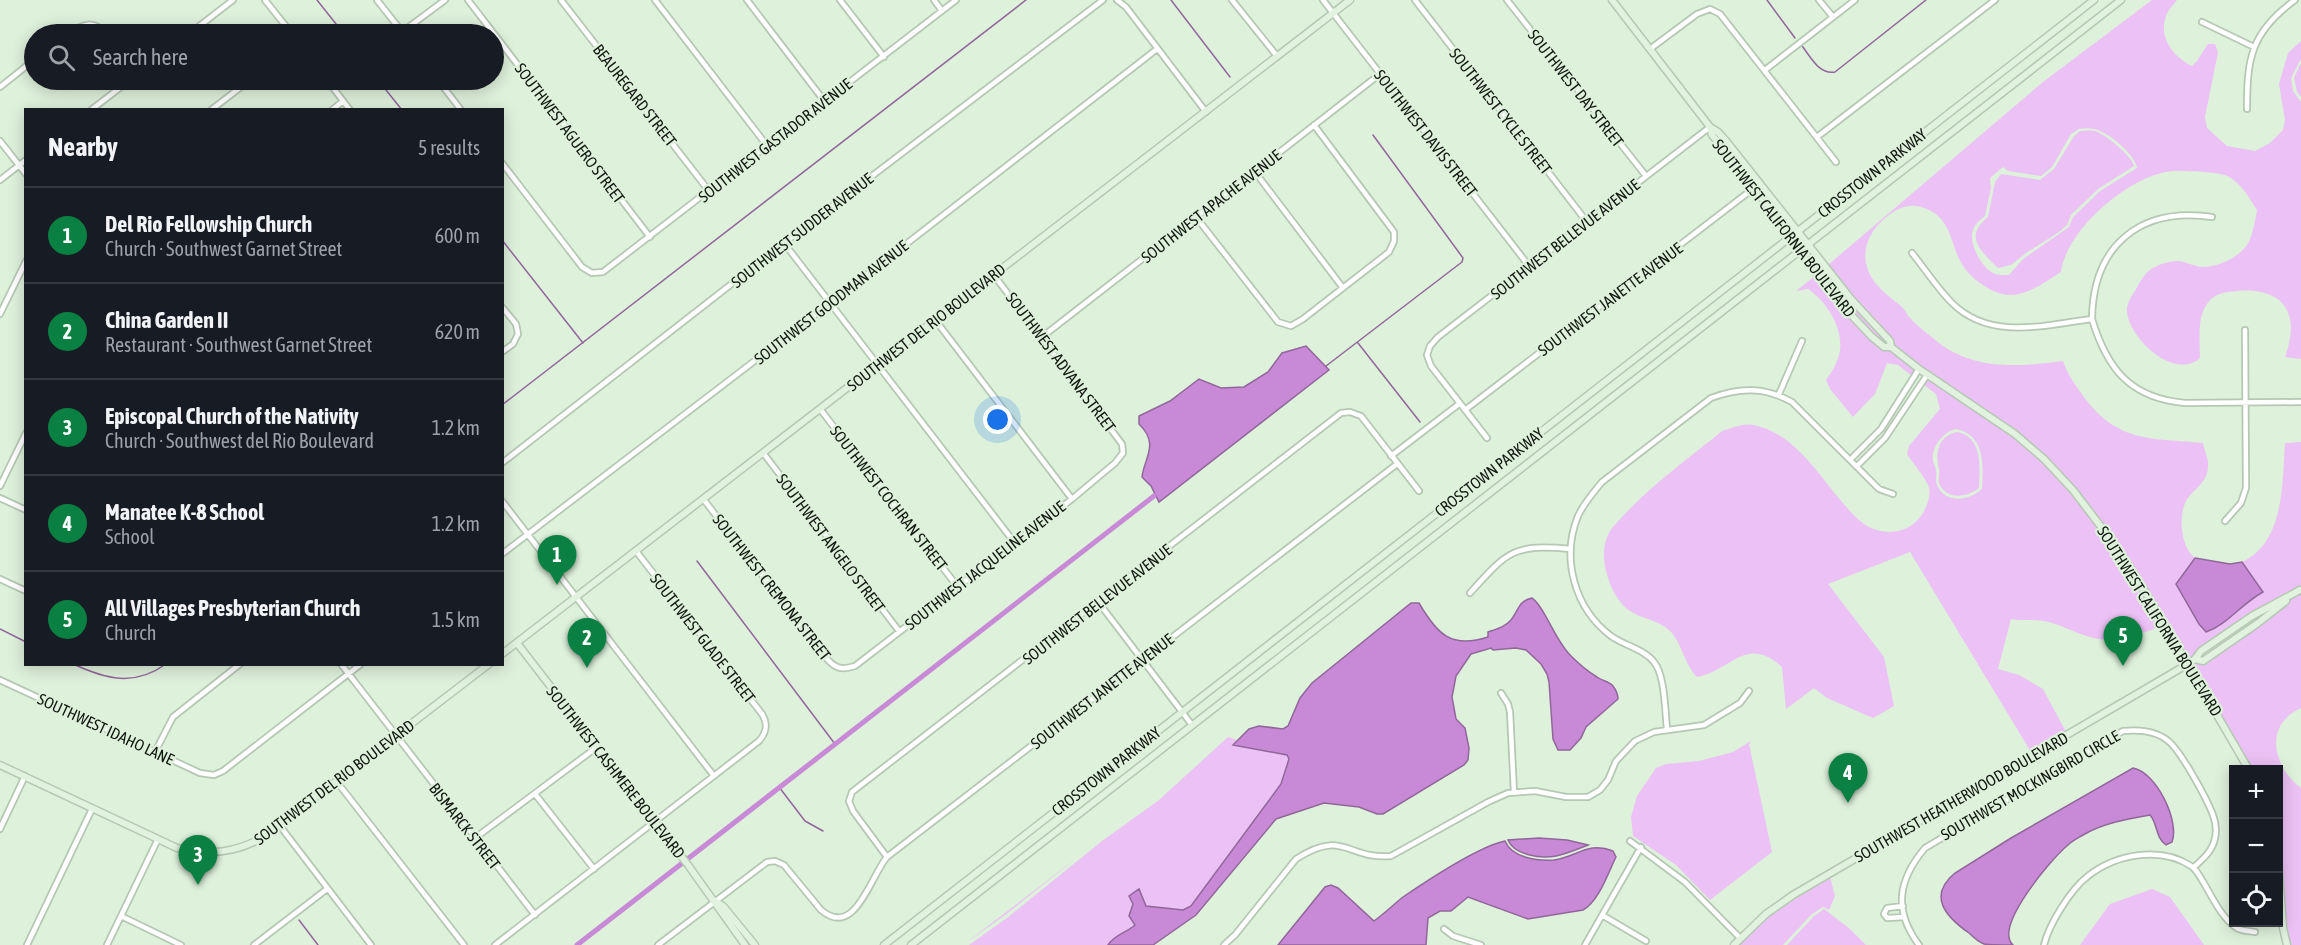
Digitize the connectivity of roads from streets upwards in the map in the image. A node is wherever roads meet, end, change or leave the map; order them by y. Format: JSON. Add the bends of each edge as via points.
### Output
{"nodes":[{"id":1,"x":233,"y":0,"type":"edge"},
{"id":2,"x":265,"y":0,"type":"edge"},
{"id":3,"x":377,"y":0,"type":"edge"},
{"id":4,"x":445,"y":0,"type":"edge"},
{"id":5,"x":468,"y":0,"type":"edge"},
{"id":6,"x":561,"y":0,"type":"edge"},
{"id":7,"x":655,"y":0,"type":"edge"},
{"id":8,"x":747,"y":0,"type":"edge"},
{"id":9,"x":840,"y":0,"type":"edge"},
{"id":10,"x":934,"y":0,"type":"edge"},
{"id":11,"x":956,"y":0,"type":"edge"},
{"id":12,"x":1102,"y":0,"type":"edge"},
{"id":13,"x":1117,"y":0,"type":"edge"},
{"id":14,"x":1232,"y":0,"type":"edge"},
{"id":15,"x":1323,"y":0,"type":"edge"},
{"id":16,"x":1350,"y":0,"type":"edge"},
{"id":17,"x":1414,"y":0,"type":"edge"},
{"id":18,"x":1507,"y":0,"type":"edge"},
{"id":19,"x":1612,"y":0,"type":"edge"},
{"id":20,"x":1820,"y":0,"type":"edge"},
{"id":21,"x":1855,"y":0,"type":"edge"},
{"id":22,"x":1995,"y":0,"type":"edge"},
{"id":23,"x":2094,"y":0,"type":"edge"},
{"id":24,"x":2121,"y":0,"type":"edge"},
{"id":25,"x":2295,"y":0,"type":"edge"},
{"id":26,"x":942,"y":11,"type":"junction"},
{"id":27,"x":1333,"y":13,"type":"junction"},
{"id":28,"x":1833,"y":17,"type":"junction"},
{"id":29,"x":2202,"y":22,"type":"dead end"},
{"id":30,"x":202,"y":24,"type":"edge"},
{"id":31,"x":284,"y":24,"type":"edge"},
{"id":32,"x":395,"y":24,"type":"edge"},
{"id":33,"x":415,"y":24,"type":"edge"},
{"id":34,"x":486,"y":24,"type":"edge"},
{"id":35,"x":504,"y":47,"type":"edge"},
{"id":36,"x":2254,"y":47,"type":"junction"},
{"id":37,"x":1157,"y":49,"type":"junction"},
{"id":38,"x":1650,"y":49,"type":"junction"},
{"id":39,"x":1277,"y":56,"type":"junction"},
{"id":40,"x":884,"y":57,"type":"junction"},
{"id":41,"x":24,"y":68,"type":"edge"},
{"id":42,"x":1765,"y":70,"type":"junction"},
{"id":43,"x":1380,"y":74,"type":"junction"},
{"id":44,"x":0,"y":87,"type":"edge"},
{"id":45,"x":117,"y":90,"type":"edge"},
{"id":46,"x":237,"y":90,"type":"edge"},
{"id":47,"x":335,"y":90,"type":"edge"},
{"id":48,"x":446,"y":90,"type":"edge"},
{"id":49,"x":343,"y":101,"type":"junction"},
{"id":50,"x":825,"y":102,"type":"junction"},
{"id":51,"x":94,"y":108,"type":"edge"},
{"id":52,"x":214,"y":108,"type":"edge"},
{"id":53,"x":334,"y":108,"type":"edge"},
{"id":54,"x":348,"y":108,"type":"edge"},
{"id":55,"x":459,"y":108,"type":"edge"},
{"id":56,"x":2247,"y":109,"type":"dead end"},
{"id":57,"x":1206,"y":112,"type":"junction"},
{"id":58,"x":1314,"y":125,"type":"junction"},
{"id":59,"x":1710,"y":127,"type":"junction"},
{"id":60,"x":1817,"y":137,"type":"junction"},
{"id":61,"x":0,"y":141,"type":"edge"},
{"id":62,"x":768,"y":147,"type":"junction"},
{"id":63,"x":24,"y":161,"type":"edge"},
{"id":64,"x":1836,"y":162,"type":"dead end"},
{"id":65,"x":19,"y":165,"type":"junction"},
{"id":66,"x":504,"y":166,"type":"edge"},
{"id":67,"x":24,"y":171,"type":"edge"},
{"id":68,"x":1255,"y":172,"type":"junction"},
{"id":69,"x":1646,"y":176,"type":"junction"},
{"id":70,"x":0,"y":180,"type":"edge"},
{"id":71,"x":1754,"y":188,"type":"junction"},
{"id":72,"x":709,"y":191,"type":"junction"},
{"id":73,"x":2212,"y":217,"type":"dead end"},
{"id":74,"x":1196,"y":218,"type":"junction"},
{"id":75,"x":1587,"y":222,"type":"junction"},
{"id":76,"x":1798,"y":230,"type":"junction"},
{"id":77,"x":1790,"y":236,"type":"junction"},
{"id":78,"x":650,"y":237,"type":"junction"},
{"id":79,"x":784,"y":243,"type":"junction"},
{"id":80,"x":1808,"y":244,"type":"junction"},
{"id":81,"x":1800,"y":251,"type":"junction"},
{"id":82,"x":1912,"y":252,"type":"dead end"},
{"id":83,"x":24,"y":265,"type":"edge"},
{"id":84,"x":1529,"y":266,"type":"junction"},
{"id":85,"x":993,"y":274,"type":"junction"},
{"id":86,"x":1343,"y":288,"type":"junction"},
{"id":87,"x":829,"y":304,"type":"junction"},
{"id":88,"x":504,"y":309,"type":"edge"},
{"id":89,"x":0,"y":314,"type":"edge"},
{"id":90,"x":2092,"y":319,"type":"junction"},
{"id":91,"x":936,"y":321,"type":"junction"},
{"id":92,"x":2245,"y":330,"type":"dead end"},
{"id":93,"x":1042,"y":337,"type":"junction"},
{"id":94,"x":1802,"y":341,"type":"dead end"},
{"id":95,"x":1891,"y":347,"type":"junction"},
{"id":96,"x":504,"y":350,"type":"edge"},
{"id":97,"x":878,"y":364,"type":"junction"},
{"id":98,"x":1919,"y":369,"type":"junction"},
{"id":99,"x":1927,"y":375,"type":"junction"},
{"id":100,"x":1779,"y":394,"type":"junction"},
{"id":101,"x":2244,"y":402,"type":"junction"},
{"id":102,"x":2301,"y":402,"type":"edge"},
{"id":103,"x":1459,"y":404,"type":"junction"},
{"id":104,"x":820,"y":410,"type":"junction"},
{"id":105,"x":1465,"y":410,"type":"junction"},
{"id":106,"x":24,"y":437,"type":"edge"},
{"id":107,"x":1487,"y":438,"type":"dead end"},
{"id":108,"x":1123,"y":453,"type":"joint"},
{"id":109,"x":764,"y":454,"type":"junction"},
{"id":110,"x":1391,"y":456,"type":"junction"},
{"id":111,"x":1851,"y":459,"type":"junction"},
{"id":112,"x":504,"y":461,"type":"edge"},
{"id":113,"x":1397,"y":464,"type":"junction"},
{"id":114,"x":1857,"y":466,"type":"junction"},
{"id":115,"x":0,"y":486,"type":"edge"},
{"id":116,"x":1419,"y":491,"type":"dead end"},
{"id":117,"x":1893,"y":494,"type":"dead end"},
{"id":118,"x":0,"y":498,"type":"edge"},
{"id":119,"x":1071,"y":499,"type":"junction"},
{"id":120,"x":704,"y":500,"type":"junction"},
{"id":121,"x":504,"y":504,"type":"edge"},
{"id":122,"x":24,"y":509,"type":"edge"},
{"id":123,"x":2225,"y":521,"type":"dead end"},
{"id":124,"x":528,"y":534,"type":"junction"},
{"id":125,"x":1014,"y":542,"type":"junction"},
{"id":126,"x":1570,"y":549,"type":"junction"},
{"id":127,"x":636,"y":551,"type":"junction"},
{"id":128,"x":504,"y":552,"type":"edge"},
{"id":129,"x":0,"y":579,"type":"edge"},
{"id":130,"x":957,"y":586,"type":"junction"},
{"id":131,"x":2301,"y":589,"type":"edge"},
{"id":132,"x":24,"y":590,"type":"edge"},
{"id":133,"x":1470,"y":593,"type":"dead end"},
{"id":134,"x":576,"y":597,"type":"junction"},
{"id":135,"x":1099,"y":603,"type":"junction"},
{"id":136,"x":2246,"y":621,"type":"junction"},
{"id":137,"x":2251,"y":628,"type":"junction"},
{"id":138,"x":899,"y":631,"type":"junction"},
{"id":139,"x":517,"y":643,"type":"junction"},
{"id":140,"x":504,"y":653,"type":"edge"},
{"id":141,"x":2195,"y":659,"type":"junction"},
{"id":142,"x":1142,"y":660,"type":"junction"},
{"id":143,"x":2188,"y":664,"type":"junction"},
{"id":144,"x":237,"y":666,"type":"edge"},
{"id":145,"x":342,"y":666,"type":"edge"},
{"id":146,"x":358,"y":666,"type":"edge"},
{"id":147,"x":486,"y":666,"type":"edge"},
{"id":148,"x":843,"y":669,"type":"joint"},
{"id":149,"x":348,"y":674,"type":"junction"},
{"id":150,"x":0,"y":680,"type":"edge"},
{"id":151,"x":1749,"y":691,"type":"dead end"},
{"id":152,"x":1501,"y":693,"type":"dead end"},
{"id":153,"x":1182,"y":712,"type":"junction"},
{"id":154,"x":1192,"y":725,"type":"junction"},
{"id":155,"x":1667,"y":729,"type":"junction"},
{"id":156,"x":396,"y":737,"type":"junction"},
{"id":157,"x":597,"y":747,"type":"junction"},
{"id":158,"x":155,"y":752,"type":"junction"},
{"id":159,"x":0,"y":765,"type":"edge"},
{"id":160,"x":2246,"y":765,"type":"edge"},
{"id":161,"x":25,"y":776,"type":"junction"},
{"id":162,"x":714,"y":776,"type":"junction"},
{"id":163,"x":337,"y":782,"type":"junction"},
{"id":164,"x":1514,"y":792,"type":"junction"},
{"id":165,"x":535,"y":794,"type":"junction"},
{"id":166,"x":92,"y":808,"type":"junction"},
{"id":167,"x":655,"y":822,"type":"junction"},
{"id":168,"x":280,"y":826,"type":"junction"},
{"id":169,"x":0,"y":829,"type":"edge"},
{"id":170,"x":475,"y":838,"type":"junction"},
{"id":171,"x":158,"y":839,"type":"junction"},
{"id":172,"x":1630,"y":841,"type":"dead end"},
{"id":173,"x":1641,"y":848,"type":"junction"},
{"id":174,"x":887,"y":857,"type":"junction"},
{"id":175,"x":2194,"y":867,"type":"junction"},
{"id":176,"x":594,"y":869,"type":"junction"},
{"id":177,"x":2279,"y":873,"type":"edge"},
{"id":178,"x":327,"y":889,"type":"junction"},
{"id":179,"x":715,"y":901,"type":"junction"},
{"id":180,"x":1903,"y":906,"type":"junction"},
{"id":181,"x":535,"y":915,"type":"junction"},
{"id":182,"x":1602,"y":915,"type":"junction"},
{"id":183,"x":121,"y":916,"type":"junction"},
{"id":184,"x":1904,"y":916,"type":"junction"},
{"id":185,"x":1444,"y":929,"type":"dead end"},
{"id":186,"x":2255,"y":932,"type":"dead end"},
{"id":187,"x":1740,"y":938,"type":"junction"},
{"id":188,"x":1646,"y":941,"type":"dead end"},
{"id":189,"x":261,"y":943,"type":"edge"},
{"id":190,"x":27,"y":945,"type":"edge"},
{"id":191,"x":107,"y":945,"type":"edge"},
{"id":192,"x":181,"y":945,"type":"edge"},
{"id":193,"x":254,"y":945,"type":"edge"},
{"id":194,"x":370,"y":945,"type":"edge"},
{"id":195,"x":464,"y":945,"type":"edge"},
{"id":196,"x":495,"y":945,"type":"edge"},
{"id":197,"x":658,"y":945,"type":"edge"},
{"id":198,"x":745,"y":945,"type":"edge"},
{"id":199,"x":755,"y":945,"type":"edge"},
{"id":200,"x":885,"y":945,"type":"edge"},
{"id":201,"x":911,"y":945,"type":"edge"},
{"id":202,"x":1224,"y":945,"type":"edge"},
{"id":203,"x":1481,"y":945,"type":"edge"},
{"id":204,"x":1585,"y":945,"type":"edge"},
{"id":205,"x":1734,"y":945,"type":"edge"},
{"id":206,"x":1919,"y":945,"type":"edge"},
{"id":207,"x":2044,"y":945,"type":"edge"},
{"id":208,"x":2287,"y":945,"type":"edge"}],
"edges":[{"from":1,"to":30,"type":"street"},
{"from":2,"to":31,"type":"street"},
{"from":3,"to":32,"type":"street"},
{"from":4,"to":33,"type":"street"},
{"from":5,"to":34,"type":"street","name":"SOUTHWEST AGUERO STREET"},
{"from":6,"to":72,"type":"street","name":"BEAUREGARD STREET"},
{"from":7,"to":62,"type":"street"},
{"from":8,"to":50,"type":"street"},
{"from":9,"to":40,"type":"street"},
{"from":10,"to":26,"type":"street"},
{"from":11,"to":26,"type":"street","name":"SOUTHWEST GASTADOR AVENUE"},
{"from":12,"to":79,"type":"street","name":"SOUTHWEST SUDDER AVENUE"},
{"from":13,"to":37,"type":"street"},
{"from":14,"to":39,"type":"street"},
{"from":15,"to":27,"type":"street","name":"SOUTHWEST DAVIS STREET"},
{"from":16,"to":27,"type":"street","name":"SOUTHWEST DEL RIO BOULEVARD"},
{"from":17,"to":75,"type":"street","name":"SOUTHWEST CYCLE STREET"},
{"from":18,"to":69,"type":"street","name":"SOUTHWEST DAY STREET"},
{"from":19,"to":38,"type":"street","name":"SOUTHWEST CALIFORNIA BOULEVARD"},
{"from":20,"to":28,"type":"street"},
{"from":21,"to":28,"type":"street"},
{"from":22,"to":60,"type":"street"},
{"from":23,"to":76,"type":"street","name":"CROSSTOWN PARKWAY"},
{"from":24,"to":80,"type":"street","name":"CROSSTOWN PARKWAY"},
{"from":25,"to":36,"type":"street","via":[[2266,25]]},
{"from":26,"to":40,"type":"street","name":"SOUTHWEST GASTADOR AVENUE"},
{"from":27,"to":39,"type":"street","name":"SOUTHWEST DEL RIO BOULEVARD"},
{"from":27,"to":43,"type":"street","name":"SOUTHWEST DAVIS STREET"},
{"from":28,"to":42,"type":"street"},
{"from":29,"to":36,"type":"street"},
{"from":35,"to":78,"type":"street","name":"SOUTHWEST AGUERO STREET"},
{"from":36,"to":56,"type":"street","via":[[2248,65]]},
{"from":37,"to":57,"type":"street"},
{"from":37,"to":87,"type":"street","name":"SOUTHWEST GOODMAN AVENUE"},
{"from":38,"to":42,"type":"street","via":[[1697,14],[1710,9],[1719,14]]},
{"from":38,"to":59,"type":"street","name":"SOUTHWEST CALIFORNIA BOULEVARD"},
{"from":39,"to":57,"type":"street","name":"SOUTHWEST DEL RIO BOULEVARD"},
{"from":40,"to":50,"type":"street","name":"SOUTHWEST GASTADOR AVENUE"},
{"from":41,"to":44,"type":"street"},
{"from":42,"to":60,"type":"street"},
{"from":43,"to":58,"type":"street","name":"SOUTHWEST APACHE AVENUE"},
{"from":43,"to":84,"type":"street","name":"SOUTHWEST DAVIS STREET"},
{"from":45,"to":51,"type":"street"},
{"from":46,"to":52,"type":"street"},
{"from":47,"to":49,"type":"street"},
{"from":48,"to":55,"type":"street"},
{"from":49,"to":53,"type":"street"},
{"from":49,"to":54,"type":"street"},
{"from":50,"to":62,"type":"street","name":"SOUTHWEST GASTADOR AVENUE"},
{"from":57,"to":85,"type":"street","name":"SOUTHWEST DEL RIO BOULEVARD"},
{"from":58,"to":68,"type":"street","name":"SOUTHWEST APACHE AVENUE"},
{"from":58,"to":86,"type":"street","via":[[1394,232],[1389,252]]},
{"from":59,"to":69,"type":"street","name":"SOUTHWEST BELLEVUE AVENUE"},
{"from":59,"to":71,"type":"street","name":"SOUTHWEST CALIFORNIA BOULEVARD","via":[[1712,135]]},
{"from":59,"to":76,"type":"street","name":"SOUTHWEST CALIFORNIA BOULEVARD","via":[[1727,142]]},
{"from":60,"to":64,"type":"street"},
{"from":61,"to":65,"type":"street"},
{"from":62,"to":72,"type":"street","name":"SOUTHWEST GASTADOR AVENUE"},
{"from":63,"to":65,"type":"street"},
{"from":65,"to":67,"type":"street"},
{"from":65,"to":70,"type":"street"},
{"from":66,"to":78,"type":"street","name":"SOUTHWEST GASTADOR AVENUE","via":[[579,264],[592,273],[607,271]]},
{"from":68,"to":74,"type":"street","name":"SOUTHWEST APACHE AVENUE"},
{"from":68,"to":86,"type":"street"},
{"from":69,"to":75,"type":"street","name":"SOUTHWEST BELLEVUE AVENUE"},
{"from":71,"to":77,"type":"street","name":"SOUTHWEST CALIFORNIA BOULEVARD"},
{"from":71,"to":105,"type":"street","name":"SOUTHWEST JANETTE AVENUE"},
{"from":72,"to":78,"type":"street","name":"SOUTHWEST GASTADOR AVENUE"},
{"from":73,"to":90,"type":"street","via":[[2190,213],[2165,217],[2144,224],[2127,236],[2099,273]]},
{"from":74,"to":86,"type":"street","via":[[1278,322],[1291,326]]},
{"from":74,"to":93,"type":"street","name":"SOUTHWEST APACHE AVENUE"},
{"from":75,"to":84,"type":"street","name":"SOUTHWEST BELLEVUE AVENUE"},
{"from":76,"to":77,"type":"street","name":"CROSSTOWN PARKWAY"},
{"from":76,"to":80,"type":"street","name":"SOUTHWEST CALIFORNIA BOULEVARD"},
{"from":77,"to":81,"type":"street","name":"SOUTHWEST CALIFORNIA BOULEVARD"},
{"from":77,"to":153,"type":"street","name":"CROSSTOWN PARKWAY"},
{"from":79,"to":87,"type":"street"},
{"from":79,"to":112,"type":"street","name":"SOUTHWEST SUDDER AVENUE"},
{"from":80,"to":81,"type":"street","name":"CROSSTOWN PARKWAY"},
{"from":80,"to":95,"type":"street","name":"SOUTHWEST CALIFORNIA BOULEVARD"},
{"from":81,"to":95,"type":"street","name":"SOUTHWEST CALIFORNIA BOULEVARD","via":[[1855,319],[1884,346]]},
{"from":81,"to":154,"type":"street","name":"CROSSTOWN PARKWAY"},
{"from":82,"to":90,"type":"street","via":[[1954,305],[1980,322],[2019,328]]},
{"from":83,"to":89,"type":"street"},
{"from":84,"to":103,"type":"street","name":"SOUTHWEST BELLEVUE AVENUE","via":[[1430,346],[1427,355],[1431,366]]},
{"from":85,"to":91,"type":"street","name":"SOUTHWEST DEL RIO BOULEVARD"},
{"from":85,"to":93,"type":"street","name":"SOUTHWEST ADVANA STREET"},
{"from":87,"to":97,"type":"street"},
{"from":87,"to":124,"type":"street","name":"SOUTHWEST GOODMAN AVENUE"},
{"from":88,"to":96,"type":"street","via":[[518,331],[517,338]]},
{"from":90,"to":101,"type":"street","via":[[2109,362],[2138,390],[2167,401]]},
{"from":91,"to":97,"type":"street","name":"SOUTHWEST DEL RIO BOULEVARD"},
{"from":91,"to":119,"type":"street"},
{"from":92,"to":101,"type":"street"},
{"from":93,"to":108,"type":"street","name":"SOUTHWEST ADVANA STREET","via":[[1122,444]]},
{"from":94,"to":100,"type":"street"},
{"from":95,"to":98,"type":"street","name":"SOUTHWEST CALIFORNIA BOULEVARD"},
{"from":97,"to":104,"type":"street","name":"SOUTHWEST DEL RIO BOULEVARD"},
{"from":97,"to":125,"type":"street"},
{"from":98,"to":99,"type":"street","name":"SOUTHWEST CALIFORNIA BOULEVARD"},
{"from":98,"to":111,"type":"street","via":[[1881,429]]},
{"from":99,"to":114,"type":"street","via":[[1885,438]]},
{"from":99,"to":143,"type":"street","name":"SOUTHWEST CALIFORNIA BOULEVARD","via":[[2015,434],[2073,490],[2118,549]]},
{"from":100,"to":111,"type":"street","via":[[1809,416]]},
{"from":100,"to":126,"type":"street","via":[[1735,390],[1711,398],[1697,408],[1602,482],[1579,515]]},
{"from":101,"to":102,"type":"street"},
{"from":101,"to":123,"type":"street","via":[[2245,494]]},
{"from":103,"to":105,"type":"street"},
{"from":103,"to":110,"type":"street"},
{"from":104,"to":109,"type":"street","name":"SOUTHWEST DEL RIO BOULEVARD"},
{"from":104,"to":130,"type":"street","name":"SOUTHWEST COCHRAN STREET"},
{"from":105,"to":107,"type":"street"},
{"from":106,"to":115,"type":"street"},
{"from":108,"to":119,"type":"street","name":"SOUTHWEST JACQUELINE AVENUE"},
{"from":109,"to":120,"type":"street","name":"SOUTHWEST DEL RIO BOULEVARD"},
{"from":109,"to":138,"type":"street","name":"SOUTHWEST ANGELO STREET"},
{"from":110,"to":113,"type":"street"},
{"from":110,"to":135,"type":"street","name":"SOUTHWEST BELLEVUE AVENUE","via":[[1361,416],[1341,413]]},
{"from":111,"to":114,"type":"street"},
{"from":113,"to":116,"type":"street"},
{"from":113,"to":142,"type":"street","name":"SOUTHWEST JANETTE AVENUE"},
{"from":114,"to":117,"type":"street","via":[[1879,489]]},
{"from":118,"to":122,"type":"street"},
{"from":119,"to":125,"type":"street","name":"SOUTHWEST JACQUELINE AVENUE"},
{"from":120,"to":127,"type":"street","name":"SOUTHWEST DEL RIO BOULEVARD"},
{"from":120,"to":148,"type":"street","name":"SOUTHWEST CREMONA STREET","via":[[827,659],[834,667]]},
{"from":121,"to":124,"type":"street"},
{"from":124,"to":128,"type":"street","name":"SOUTHWEST GOODMAN AVENUE"},
{"from":124,"to":134,"type":"street"},
{"from":125,"to":130,"type":"street","name":"SOUTHWEST JACQUELINE AVENUE"},
{"from":126,"to":133,"type":"street","via":[[1540,546],[1518,550],[1500,561]]},
{"from":126,"to":155,"type":"street","via":[[1578,593],[1597,624],[1654,662],[1660,675]]},
{"from":127,"to":134,"type":"street","name":"SOUTHWEST DEL RIO BOULEVARD"},
{"from":127,"to":162,"type":"street","name":"SOUTHWEST GLADE STREET","via":[[762,714],[766,727],[759,741]]},
{"from":129,"to":132,"type":"street"},
{"from":130,"to":138,"type":"street","name":"SOUTHWEST JACQUELINE AVENUE"},
{"from":131,"to":136,"type":"street","name":"SOUTHWEST HEATHERWOOD BOULEVARD"},
{"from":131,"to":137,"type":"street","name":"SOUTHWEST HEATHERWOOD BOULEVARD"},
{"from":134,"to":139,"type":"street","name":"SOUTHWEST DEL RIO BOULEVARD"},
{"from":134,"to":162,"type":"street"},
{"from":135,"to":142,"type":"street"},
{"from":135,"to":174,"type":"street","name":"SOUTHWEST BELLEVUE AVENUE","via":[[852,792],[849,801],[853,812]]},
{"from":136,"to":137,"type":"street"},
{"from":136,"to":141,"type":"street","name":"SOUTHWEST HEATHERWOOD BOULEVARD","via":[[2200,651]]},
{"from":137,"to":141,"type":"street","name":"SOUTHWEST HEATHERWOOD BOULEVARD","via":[[2204,661]]},
{"from":138,"to":148,"type":"street","name":"SOUTHWEST JACQUELINE AVENUE","via":[[855,666]]},
{"from":139,"to":140,"type":"street","name":"SOUTHWEST DEL RIO BOULEVARD"},
{"from":139,"to":157,"type":"street","name":"SOUTHWEST CASHMERE BOULEVARD"},
{"from":141,"to":143,"type":"street","name":"SOUTHWEST HEATHERWOOD BOULEVARD"},
{"from":142,"to":153,"type":"street"},
{"from":142,"to":174,"type":"street","name":"SOUTHWEST JANETTE AVENUE"},
{"from":143,"to":160,"type":"street","name":"SOUTHWEST CALIFORNIA BOULEVARD"},
{"from":143,"to":187,"type":"street","name":"SOUTHWEST HEATHERWOOD BOULEVARD","via":[[1793,895]]},
{"from":144,"to":158,"type":"street","via":[[173,717]]},
{"from":145,"to":149,"type":"street","name":"BISMARCK STREET"},
{"from":146,"to":149,"type":"street"},
{"from":147,"to":156,"type":"street","name":"SOUTHWEST DEL RIO BOULEVARD"},
{"from":149,"to":156,"type":"street","name":"BISMARCK STREET"},
{"from":149,"to":158,"type":"street","name":"SOUTHWEST IDAHO LANE","via":[[214,775],[200,773]]},
{"from":150,"to":158,"type":"street","name":"SOUTHWEST IDAHO LANE"},
{"from":151,"to":155,"type":"street","via":[[1740,704],[1716,720],[1692,728]]},
{"from":152,"to":164,"type":"street","via":[[1510,712]]},
{"from":153,"to":154,"type":"street"},
{"from":153,"to":200,"type":"street","name":"CROSSTOWN PARKWAY"},
{"from":154,"to":201,"type":"street","name":"CROSSTOWN PARKWAY"},
{"from":155,"to":164,"type":"street","via":[[1635,741],[1616,761],[1600,790],[1588,797]]},
{"from":156,"to":163,"type":"street","name":"SOUTHWEST DEL RIO BOULEVARD"},
{"from":156,"to":170,"type":"street","name":"BISMARCK STREET"},
{"from":157,"to":165,"type":"street"},
{"from":157,"to":167,"type":"street","name":"SOUTHWEST CASHMERE BOULEVARD"},
{"from":159,"to":161,"type":"street","name":"SOUTHWEST DEL RIO BOULEVARD"},
{"from":161,"to":166,"type":"street","name":"SOUTHWEST DEL RIO BOULEVARD"},
{"from":161,"to":169,"type":"street"},
{"from":162,"to":167,"type":"street"},
{"from":163,"to":168,"type":"street","name":"SOUTHWEST DEL RIO BOULEVARD"},
{"from":163,"to":195,"type":"street"},
{"from":164,"to":202,"type":"street","via":[[1488,801],[1391,856],[1376,857],[1324,844],[1310,850],[1296,859]]},
{"from":165,"to":170,"type":"street"},
{"from":165,"to":176,"type":"street"},
{"from":166,"to":171,"type":"street","name":"SOUTHWEST DEL RIO BOULEVARD"},
{"from":166,"to":190,"type":"street"},
{"from":167,"to":176,"type":"street"},
{"from":167,"to":179,"type":"street","name":"SOUTHWEST CASHMERE BOULEVARD"},
{"from":168,"to":171,"type":"street","name":"SOUTHWEST DEL RIO BOULEVARD","via":[[255,842],[226,852],[195,852]]},
{"from":168,"to":178,"type":"street"},
{"from":170,"to":181,"type":"street","name":"BISMARCK STREET"},
{"from":171,"to":183,"type":"street"},
{"from":172,"to":173,"type":"street"},
{"from":173,"to":182,"type":"street"},
{"from":173,"to":187,"type":"street","via":[[1685,882]]},
{"from":174,"to":179,"type":"street","name":"SOUTHWEST JANETTE AVENUE","via":[[858,906],[849,915],[838,918],[821,910],[784,865],[776,861],[766,862]]},
{"from":175,"to":180,"type":"street","name":"SOUTHWEST MOCKINGBIRD CIRCLE","via":[[2214,843],[2216,828],[2180,753],[2154,733],[2122,731],[1924,848],[1905,876]]},
{"from":175,"to":186,"type":"street","via":[[2224,916],[2238,929]]},
{"from":175,"to":207,"type":"street","via":[[2174,856],[2152,854],[2102,866],[2086,877],[2053,920]]},
{"from":176,"to":181,"type":"street"},
{"from":177,"to":208,"type":"street"},
{"from":178,"to":189,"type":"street"},
{"from":178,"to":194,"type":"street"},
{"from":179,"to":197,"type":"street"},
{"from":179,"to":198,"type":"street","name":"SOUTHWEST CASHMERE BOULEVARD"},
{"from":179,"to":199,"type":"street","name":"SOUTHWEST CASHMERE BOULEVARD"},
{"from":180,"to":184,"type":"street","name":"SOUTHWEST MOCKINGBIRD CIRCLE"},
{"from":180,"to":184,"type":"street","via":[[1887,908],[1884,914],[1887,918]]},
{"from":181,"to":196,"type":"street"},
{"from":182,"to":188,"type":"street"},
{"from":182,"to":204,"type":"street"},
{"from":183,"to":191,"type":"street"},
{"from":183,"to":192,"type":"street"},
{"from":184,"to":206,"type":"street","name":"SOUTHWEST MOCKINGBIRD CIRCLE"},
{"from":185,"to":203,"type":"street"},
{"from":187,"to":205,"type":"street","name":"SOUTHWEST HEATHERWOOD BOULEVARD"},
{"from":189,"to":193,"type":"street"}]}
